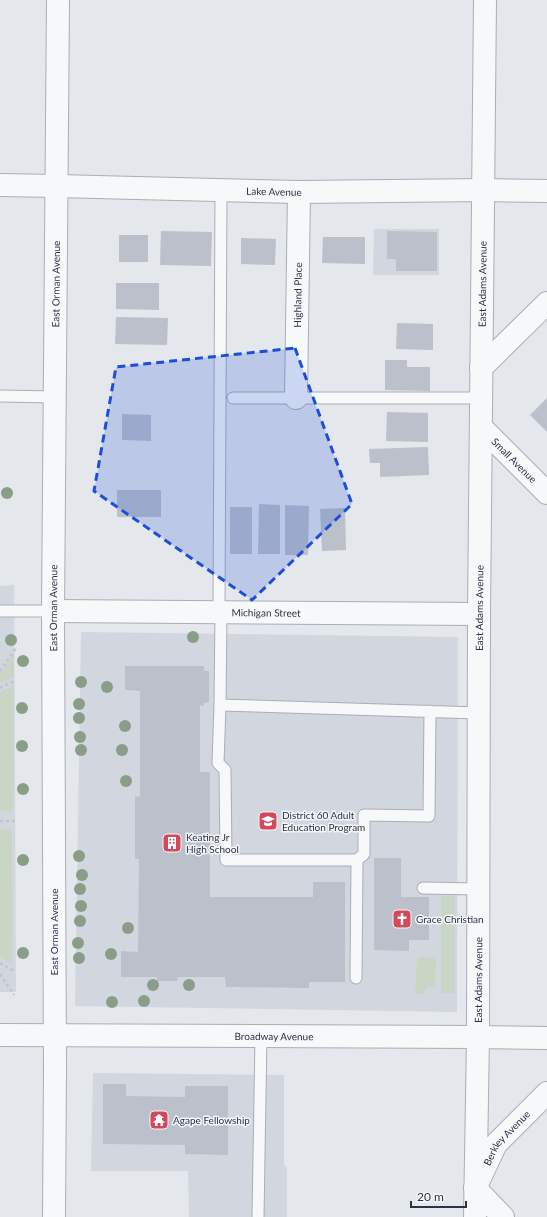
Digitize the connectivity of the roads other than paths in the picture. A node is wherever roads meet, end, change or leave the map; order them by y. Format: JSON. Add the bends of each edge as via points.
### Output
{"nodes":[{"id":1,"x":58,"y":0,"type":"edge"},
{"id":2,"x":485,"y":0,"type":"edge"},
{"id":3,"x":0,"y":185,"type":"edge"},
{"id":4,"x":57,"y":186,"type":"junction"},
{"id":5,"x":221,"y":190,"type":"junction"},
{"id":6,"x":484,"y":190,"type":"junction"},
{"id":7,"x":539,"y":191,"type":"edge"},
{"id":8,"x":299,"y":192,"type":"junction"},
{"id":9,"x":542,"y":308,"type":"edge"},
{"id":10,"x":481,"y":368,"type":"junction"},
{"id":11,"x":0,"y":396,"type":"edge"},
{"id":12,"x":55,"y":397,"type":"junction"},
{"id":13,"x":233,"y":398,"type":"dead end"},
{"id":14,"x":296,"y":398,"type":"junction"},
{"id":15,"x":481,"y":398,"type":"junction"},
{"id":16,"x":481,"y":427,"type":"junction"},
{"id":17,"x":547,"y":493,"type":"edge"},
{"id":18,"x":0,"y":611,"type":"edge"},
{"id":19,"x":53,"y":611,"type":"junction"},
{"id":20,"x":220,"y":611,"type":"junction"},
{"id":21,"x":479,"y":614,"type":"junction"},
{"id":22,"x":220,"y":705,"type":"junction"},
{"id":23,"x":430,"y":711,"type":"junction"},
{"id":24,"x":478,"y":713,"type":"junction"},
{"id":25,"x":357,"y":860,"type":"junction"},
{"id":26,"x":423,"y":888,"type":"dead end"},
{"id":27,"x":478,"y":889,"type":"junction"},
{"id":28,"x":356,"y":978,"type":"dead end"},
{"id":29,"x":0,"y":1035,"type":"edge"},
{"id":30,"x":54,"y":1036,"type":"junction"},
{"id":31,"x":261,"y":1036,"type":"junction"},
{"id":32,"x":478,"y":1037,"type":"junction"},
{"id":33,"x":547,"y":1038,"type":"edge"},
{"id":34,"x":547,"y":1093,"type":"edge"},
{"id":35,"x":475,"y":1188,"type":"junction"},
{"id":36,"x":54,"y":1217,"type":"edge"},
{"id":37,"x":258,"y":1217,"type":"edge"},
{"id":38,"x":475,"y":1217,"type":"edge"},
{"id":39,"x":503,"y":1217,"type":"edge"}],
"edges":[{"from":1,"to":4,"type":"street","name":"East Orman Avenue"},
{"from":2,"to":6,"type":"street","name":"East Adams Avenue"},
{"from":3,"to":4,"type":"street","name":"Lake Avenue"},
{"from":4,"to":5,"type":"street","name":"Lake Avenue"},
{"from":4,"to":12,"type":"street","name":"East Orman Avenue"},
{"from":5,"to":8,"type":"street","name":"Lake Avenue"},
{"from":5,"to":20,"type":"lane"},
{"from":6,"to":7,"type":"street","name":"Lake Avenue"},
{"from":6,"to":8,"type":"street","name":"Lake Avenue"},
{"from":6,"to":10,"type":"street","name":"East Adams Avenue"},
{"from":8,"to":14,"type":"street","name":"Highland Place"},
{"from":9,"to":10,"type":"street"},
{"from":10,"to":15,"type":"street","name":"East Adams Avenue"},
{"from":11,"to":12,"type":"lane"},
{"from":12,"to":19,"type":"street","name":"East Orman Avenue"},
{"from":13,"to":14,"type":"lane"},
{"from":14,"to":15,"type":"lane"},
{"from":15,"to":16,"type":"street","name":"East Adams Avenue"},
{"from":16,"to":17,"type":"street","name":"Small Avenue"},
{"from":16,"to":21,"type":"street","name":"East Adams Avenue"},
{"from":18,"to":19,"type":"lane"},
{"from":19,"to":20,"type":"street","name":"Michigan Street"},
{"from":19,"to":30,"type":"street","name":"East Orman Avenue"},
{"from":20,"to":21,"type":"street","name":"Michigan Street"},
{"from":20,"to":22,"type":"lane"},
{"from":21,"to":24,"type":"street","name":"East Adams Avenue"},
{"from":22,"to":23,"type":"lane"},
{"from":22,"to":25,"type":"lane","via":[[218,763],[225,770],[226,860]]},
{"from":23,"to":24,"type":"lane"},
{"from":23,"to":25,"type":"lane","via":[[429,816],[364,815],[364,854]]},
{"from":24,"to":27,"type":"street","name":"East Adams Avenue"},
{"from":25,"to":28,"type":"lane"},
{"from":26,"to":27,"type":"lane"},
{"from":27,"to":32,"type":"street","name":"East Adams Avenue"},
{"from":29,"to":30,"type":"street","name":"Broadway Avenue"},
{"from":30,"to":31,"type":"street","name":"Broadway Avenue"},
{"from":30,"to":36,"type":"street","name":"East Orman Avenue"},
{"from":31,"to":32,"type":"street","name":"Broadway Avenue"},
{"from":31,"to":37,"type":"lane"},
{"from":32,"to":33,"type":"street","name":"Broadway Avenue"},
{"from":32,"to":35,"type":"street","name":"East Adams Avenue"},
{"from":34,"to":35,"type":"street","name":"Berkley Avenue","via":[[496,1144]]},
{"from":35,"to":38,"type":"street","name":"East Adams Avenue"},
{"from":35,"to":39,"type":"street"}]}
